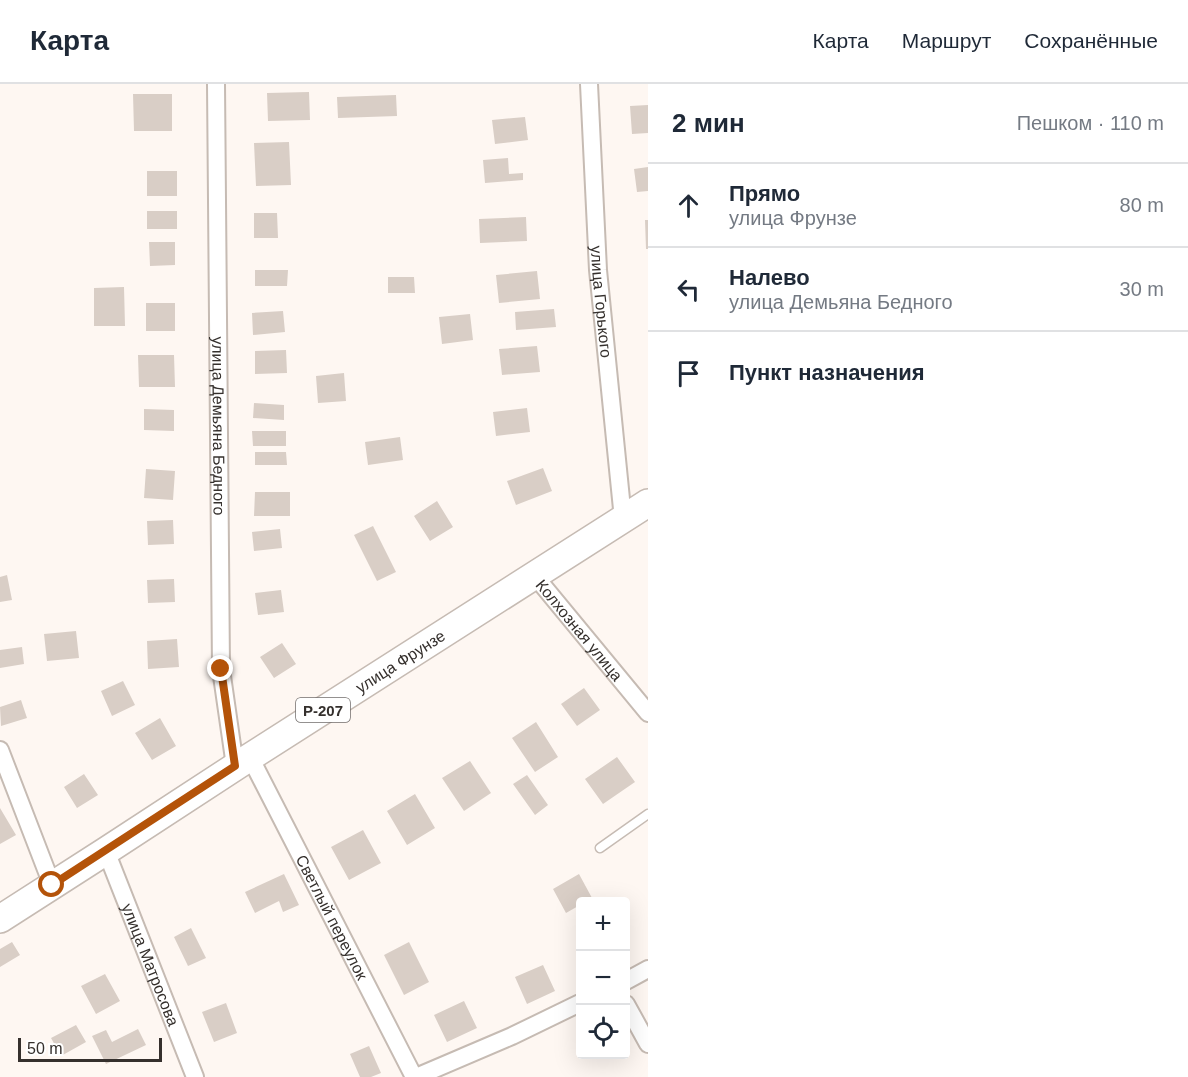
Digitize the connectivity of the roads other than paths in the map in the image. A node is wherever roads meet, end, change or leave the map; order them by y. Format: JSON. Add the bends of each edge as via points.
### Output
{"nodes":[{"id":1,"x":216,"y":84,"type":"edge"},
{"id":2,"x":589,"y":84,"type":"edge"},
{"id":3,"x":648,"y":503,"type":"edge"},
{"id":4,"x":623,"y":519,"type":"junction"},
{"id":5,"x":535,"y":576,"type":"junction"},
{"id":6,"x":648,"y":713,"type":"edge"},
{"id":7,"x":0,"y":750,"type":"edge"},
{"id":8,"x":242,"y":761,"type":"junction"},
{"id":9,"x":648,"y":814,"type":"edge"},
{"id":10,"x":600,"y":848,"type":"dead end"},
{"id":11,"x":106,"y":851,"type":"junction"},
{"id":12,"x":52,"y":885,"type":"junction"},
{"id":13,"x":0,"y":919,"type":"edge"},
{"id":14,"x":648,"y":969,"type":"edge"},
{"id":15,"x":630,"y":979,"type":"edge"},
{"id":16,"x":576,"y":1005,"type":"edge"},
{"id":17,"x":627,"y":1005,"type":"edge"},
{"id":18,"x":648,"y":1044,"type":"edge"},
{"id":19,"x":195,"y":1077,"type":"edge"},
{"id":20,"x":415,"y":1077,"type":"edge"}],
"edges":[{"from":1,"to":8,"type":"street","name":"улица Демьяна Бедного","via":[[221,669]]},
{"from":2,"to":4,"type":"street","name":"улица Горького","via":[[598,270]]},
{"from":3,"to":4,"type":"main road","name":"улица Фрунзе","number":"Р-207"},
{"from":4,"to":5,"type":"main road","name":"улица Фрунзе","number":"Р-207"},
{"from":5,"to":6,"type":"street","name":"Колхозная улица"},
{"from":5,"to":8,"type":"main road","name":"улица Фрунзе","number":"Р-207"},
{"from":7,"to":12,"type":"street"},
{"from":8,"to":11,"type":"main road","name":"улица Фрунзе","number":"Р-207"},
{"from":8,"to":20,"type":"street","name":"Светлый переулок"},
{"from":9,"to":10,"type":"lane"},
{"from":11,"to":12,"type":"main road","name":"улица Фрунзе","number":"Р-207"},
{"from":11,"to":19,"type":"street","name":"улица Матросова"},
{"from":12,"to":13,"type":"main road","name":"улица Фрунзе","number":"Р-207"},
{"from":14,"to":15,"type":"street"},
{"from":16,"to":20,"type":"street"},
{"from":17,"to":18,"type":"street"}]}
